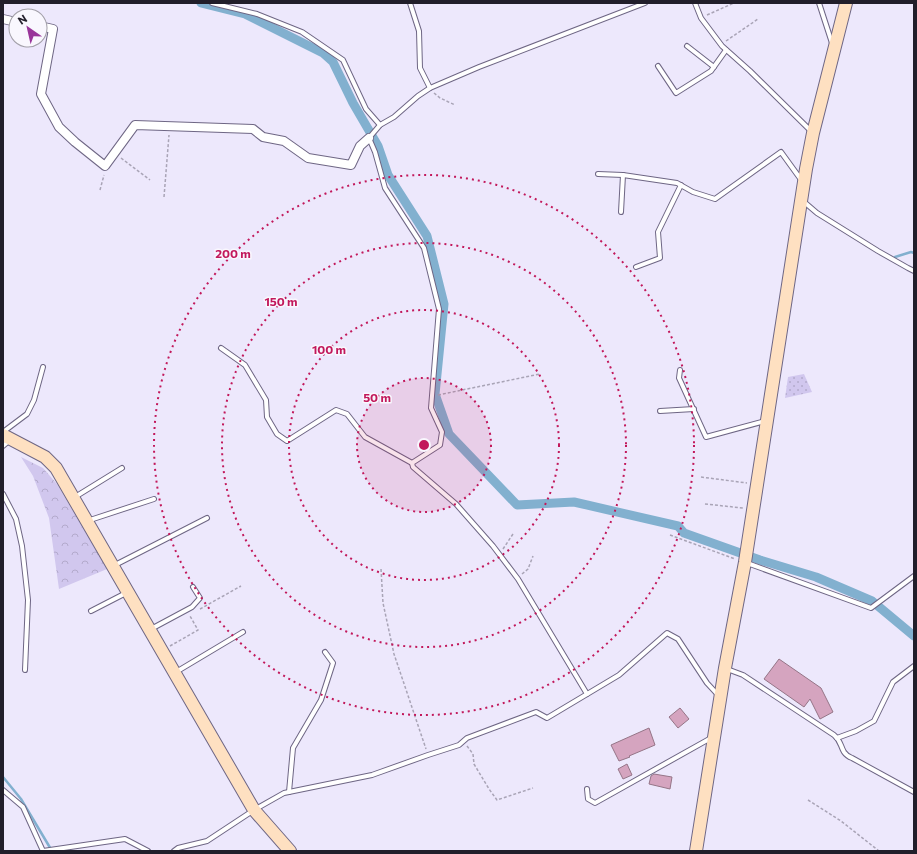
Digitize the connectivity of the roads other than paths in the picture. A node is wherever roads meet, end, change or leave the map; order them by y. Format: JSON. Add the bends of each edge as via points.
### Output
{"nodes":[{"id":1,"x":212,"y":3,"type":"edge"},
{"id":2,"x":410,"y":3,"type":"edge"},
{"id":3,"x":645,"y":3,"type":"edge"},
{"id":4,"x":695,"y":3,"type":"edge"},
{"id":5,"x":819,"y":3,"type":"edge"},
{"id":6,"x":846,"y":3,"type":"edge"},
{"id":7,"x":48,"y":28,"type":"edge"},
{"id":8,"x":687,"y":46,"type":"dead end"},
{"id":9,"x":834,"y":49,"type":"junction"},
{"id":10,"x":726,"y":50,"type":"junction"},
{"id":11,"x":658,"y":66,"type":"dead end"},
{"id":12,"x":714,"y":67,"type":"junction"},
{"id":13,"x":430,"y":88,"type":"junction"},
{"id":14,"x":380,"y":125,"type":"junction"},
{"id":15,"x":813,"y":133,"type":"junction"},
{"id":16,"x":369,"y":138,"type":"junction"},
{"id":17,"x":598,"y":174,"type":"dead end"},
{"id":18,"x":623,"y":175,"type":"junction"},
{"id":19,"x":803,"y":183,"type":"junction"},
{"id":20,"x":680,"y":185,"type":"junction"},
{"id":21,"x":801,"y":199,"type":"junction"},
{"id":22,"x":621,"y":212,"type":"dead end"},
{"id":23,"x":636,"y":267,"type":"dead end"},
{"id":24,"x":914,"y":271,"type":"edge"},
{"id":25,"x":221,"y":348,"type":"dead end"},
{"id":26,"x":43,"y":368,"type":"dead end"},
{"id":27,"x":680,"y":370,"type":"dead end"},
{"id":28,"x":694,"y":409,"type":"junction"},
{"id":29,"x":660,"y":411,"type":"dead end"},
{"id":30,"x":766,"y":421,"type":"junction"},
{"id":31,"x":5,"y":438,"type":"edge"},
{"id":32,"x":412,"y":463,"type":"junction"},
{"id":33,"x":122,"y":468,"type":"dead end"},
{"id":34,"x":3,"y":494,"type":"edge"},
{"id":35,"x":74,"y":498,"type":"junction"},
{"id":36,"x":154,"y":499,"type":"dead end"},
{"id":37,"x":207,"y":518,"type":"dead end"},
{"id":38,"x":87,"y":521,"type":"junction"},
{"id":39,"x":745,"y":562,"type":"junction"},
{"id":40,"x":112,"y":566,"type":"junction"},
{"id":41,"x":914,"y":576,"type":"edge"},
{"id":42,"x":193,"y":587,"type":"dead end"},
{"id":43,"x":128,"y":592,"type":"junction"},
{"id":44,"x":91,"y":611,"type":"dead end"},
{"id":45,"x":149,"y":630,"type":"junction"},
{"id":46,"x":243,"y":632,"type":"dead end"},
{"id":47,"x":325,"y":652,"type":"dead end"},
{"id":48,"x":914,"y":666,"type":"edge"},
{"id":49,"x":725,"y":668,"type":"junction"},
{"id":50,"x":25,"y":670,"type":"dead end"},
{"id":51,"x":174,"y":673,"type":"junction"},
{"id":52,"x":587,"y":694,"type":"junction"},
{"id":53,"x":720,"y":698,"type":"junction"},
{"id":54,"x":715,"y":736,"type":"junction"},
{"id":55,"x":837,"y":738,"type":"junction"},
{"id":56,"x":587,"y":789,"type":"dead end"},
{"id":57,"x":3,"y":790,"type":"edge"},
{"id":58,"x":289,"y":792,"type":"junction"},
{"id":59,"x":914,"y":792,"type":"edge"},
{"id":60,"x":254,"y":810,"type":"junction"},
{"id":61,"x":43,"y":851,"type":"edge"},
{"id":62,"x":148,"y":851,"type":"edge"},
{"id":63,"x":174,"y":851,"type":"edge"},
{"id":64,"x":290,"y":851,"type":"edge"},
{"id":65,"x":696,"y":851,"type":"edge"}],
"edges":[{"from":1,"to":14,"type":"lane","via":[[257,14],[302,32],[343,60],[366,109]]},
{"from":2,"to":13,"type":"lane","via":[[419,31],[420,68]]},
{"from":3,"to":13,"type":"lane"},
{"from":4,"to":10,"type":"lane","via":[[701,18]]},
{"from":5,"to":9,"type":"lane"},
{"from":6,"to":9,"type":"main road"},
{"from":7,"to":16,"type":"street","via":[[53,29],[41,94],[59,127],[106,166],[135,125],[252,129],[263,137],[284,141],[308,158],[351,165],[360,146]]},
{"from":8,"to":12,"type":"lane"},
{"from":9,"to":15,"type":"main road"},
{"from":10,"to":12,"type":"lane"},
{"from":10,"to":15,"type":"lane"},
{"from":11,"to":12,"type":"lane","via":[[676,93]]},
{"from":13,"to":14,"type":"lane"},
{"from":14,"to":16,"type":"lane"},
{"from":15,"to":19,"type":"main road"},
{"from":16,"to":32,"type":"lane","via":[[385,188],[424,248],[439,308],[431,408],[442,432],[440,445]]},
{"from":17,"to":18,"type":"lane"},
{"from":18,"to":20,"type":"lane"},
{"from":18,"to":22,"type":"lane"},
{"from":19,"to":20,"type":"lane","via":[[781,152],[715,198],[693,192]]},
{"from":19,"to":21,"type":"main road"},
{"from":20,"to":23,"type":"lane","via":[[658,232],[660,258]]},
{"from":21,"to":24,"type":"lane","via":[[817,213]]},
{"from":21,"to":30,"type":"main road"},
{"from":25,"to":32,"type":"lane","via":[[245,365],[266,400],[267,417],[286,441],[336,410],[347,414],[365,437]]},
{"from":26,"to":31,"type":"lane","via":[[34,400],[26,414]]},
{"from":27,"to":28,"type":"lane","via":[[680,378]]},
{"from":28,"to":29,"type":"lane"},
{"from":28,"to":30,"type":"lane","via":[[706,437]]},
{"from":30,"to":39,"type":"main road"},
{"from":31,"to":35,"type":"main road","via":[[45,456],[56,468]]},
{"from":32,"to":52,"type":"lane","via":[[413,468],[456,504],[518,579]]},
{"from":33,"to":35,"type":"lane"},
{"from":34,"to":50,"type":"lane","via":[[16,519],[22,546],[28,600]]},
{"from":35,"to":38,"type":"main road"},
{"from":36,"to":38,"type":"lane"},
{"from":37,"to":40,"type":"lane"},
{"from":38,"to":40,"type":"main road"},
{"from":39,"to":41,"type":"lane","via":[[871,608]]},
{"from":39,"to":49,"type":"main road"},
{"from":40,"to":43,"type":"main road"},
{"from":42,"to":45,"type":"lane","via":[[200,598],[192,607]]},
{"from":43,"to":44,"type":"lane"},
{"from":43,"to":45,"type":"main road"},
{"from":45,"to":51,"type":"main road"},
{"from":46,"to":51,"type":"lane"},
{"from":47,"to":58,"type":"lane","via":[[333,663],[321,700],[293,748]]},
{"from":48,"to":55,"type":"lane","via":[[893,682],[874,721]]},
{"from":49,"to":53,"type":"main road"},
{"from":49,"to":55,"type":"lane","via":[[743,676]]},
{"from":51,"to":60,"type":"main road"},
{"from":52,"to":53,"type":"lane","via":[[619,676],[667,633],[678,639]]},
{"from":52,"to":58,"type":"lane","via":[[547,718],[536,712],[467,738],[459,745],[372,775]]},
{"from":53,"to":54,"type":"main road"},
{"from":54,"to":56,"type":"lane","via":[[595,803],[588,799]]},
{"from":54,"to":65,"type":"main road"},
{"from":55,"to":59,"type":"lane","via":[[845,753],[852,758]]},
{"from":57,"to":61,"type":"lane","via":[[23,808]]},
{"from":58,"to":60,"type":"lane"},
{"from":60,"to":63,"type":"lane","via":[[207,841]]},
{"from":60,"to":64,"type":"main road"},
{"from":61,"to":62,"type":"lane","via":[[125,838]]}]}
